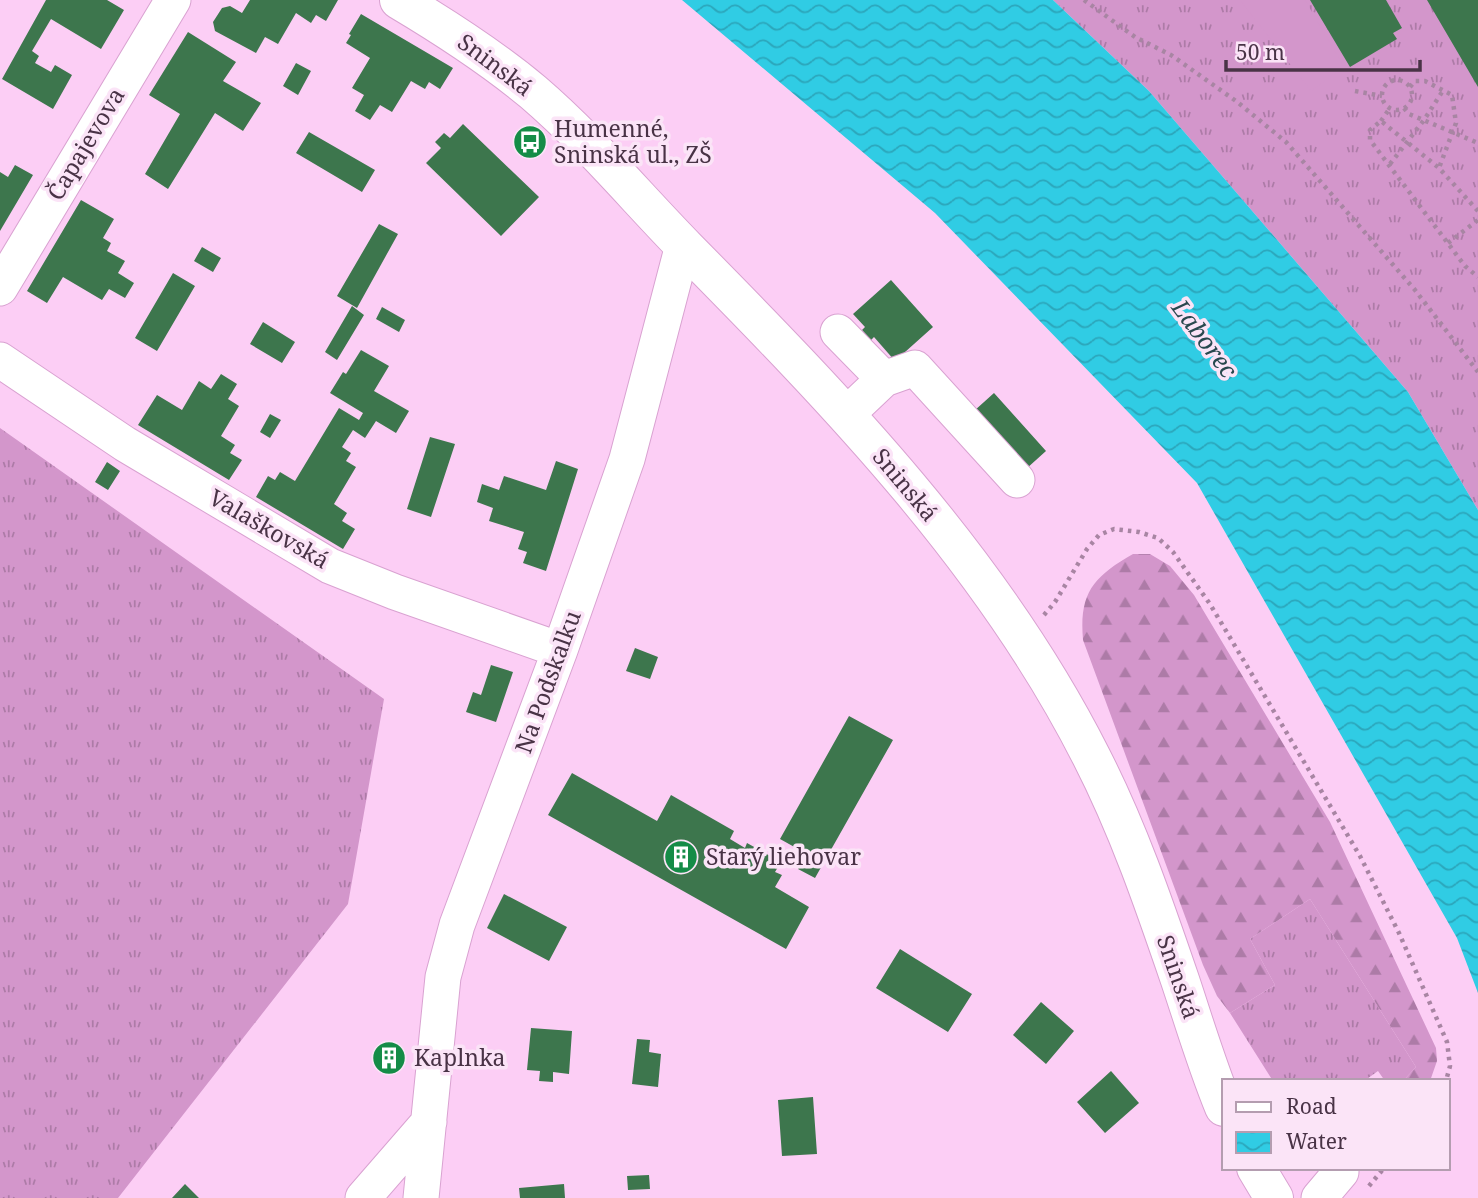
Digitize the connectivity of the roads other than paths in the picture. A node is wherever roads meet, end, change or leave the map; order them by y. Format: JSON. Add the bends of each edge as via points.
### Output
{"nodes":[{"id":1,"x":173,"y":0,"type":"edge"},
{"id":2,"x":399,"y":0,"type":"edge"},
{"id":3,"x":429,"y":0,"type":"edge"},
{"id":4,"x":475,"y":48,"type":"junction"},
{"id":5,"x":683,"y":245,"type":"junction"},
{"id":6,"x":0,"y":288,"type":"edge"},
{"id":7,"x":838,"y":332,"type":"dead end"},
{"id":8,"x":0,"y":360,"type":"edge"},
{"id":9,"x":884,"y":379,"type":"junction"},
{"id":10,"x":846,"y":415,"type":"junction"},
{"id":11,"x":1017,"y":480,"type":"dead end"},
{"id":12,"x":561,"y":650,"type":"junction"},
{"id":13,"x":1222,"y":1102,"type":"edge"},
{"id":14,"x":429,"y":1122,"type":"junction"},
{"id":15,"x":1257,"y":1170,"type":"edge"},
{"id":16,"x":1354,"y":1178,"type":"edge"},
{"id":17,"x":363,"y":1198,"type":"edge"},
{"id":18,"x":421,"y":1198,"type":"edge"},
{"id":19,"x":1274,"y":1198,"type":"edge"},
{"id":20,"x":1319,"y":1198,"type":"edge"}],
"edges":[{"from":1,"to":6,"type":"street","name":"Čapajevova"},
{"from":2,"to":4,"type":"main road","name":"Sninská"},
{"from":3,"to":4,"type":"street"},
{"from":4,"to":5,"type":"main road","name":"Sninská","via":[[534,94]]},
{"from":5,"to":10,"type":"main road","name":"Sninská"},
{"from":5,"to":12,"type":"street","name":"Na Podskalku","via":[[626,459]]},
{"from":7,"to":9,"type":"street"},
{"from":8,"to":12,"type":"street","name":"Valaškovská","via":[[125,443],[330,566]]},
{"from":9,"to":10,"type":"street"},
{"from":9,"to":11,"type":"street","via":[[915,368]]},
{"from":10,"to":13,"type":"main road","name":"Sninská","via":[[969,563],[1072,719],[1138,861]]},
{"from":12,"to":14,"type":"street","name":"Na Podskalku","via":[[457,925],[443,977]]},
{"from":14,"to":17,"type":"street"},
{"from":14,"to":18,"type":"street","name":"Na Podskalku"},
{"from":15,"to":19,"type":"main road"},
{"from":16,"to":20,"type":"street","via":[[1341,1172]]}]}
